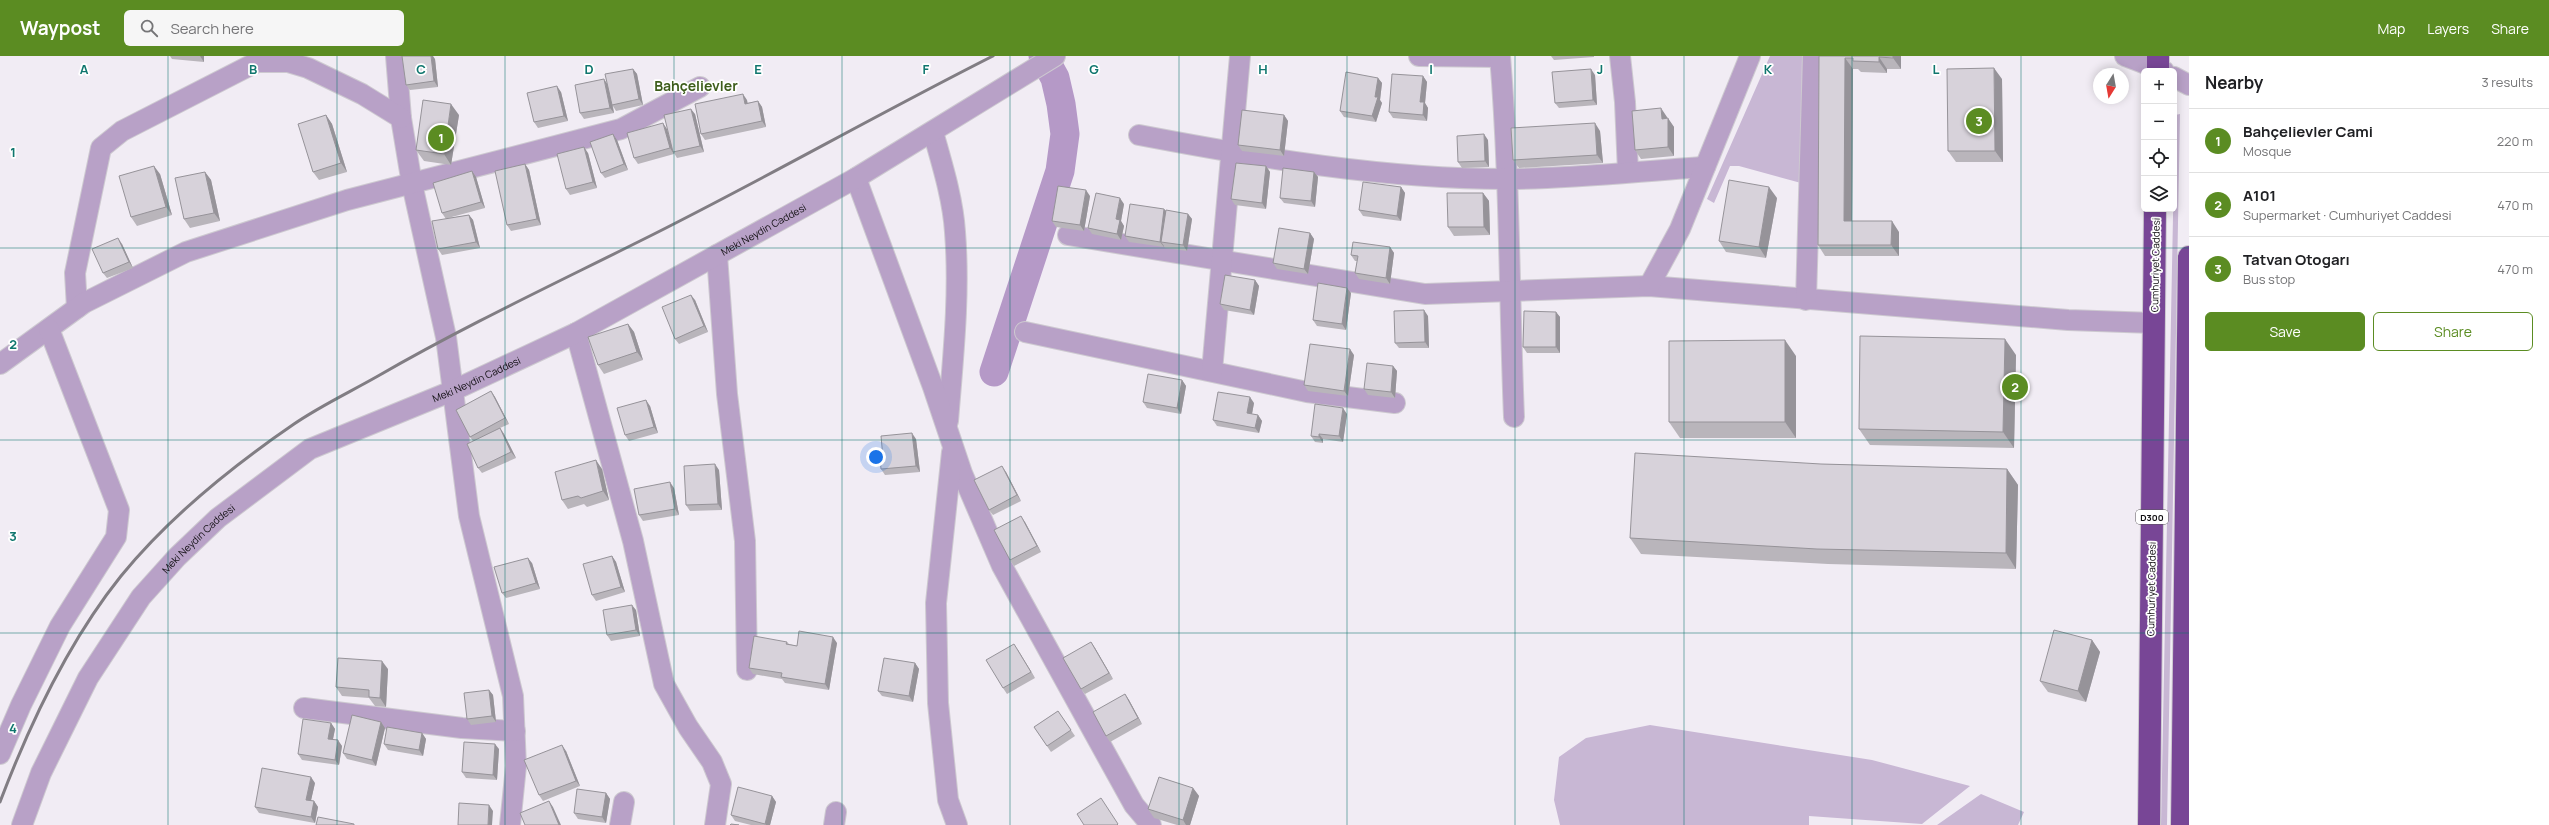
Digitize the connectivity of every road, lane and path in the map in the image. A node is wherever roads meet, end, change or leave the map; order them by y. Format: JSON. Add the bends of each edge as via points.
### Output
{"nodes":[{"id":1,"x":396,"y":56,"type":"edge"},
{"id":2,"x":1055,"y":56,"type":"edge"},
{"id":3,"x":1240,"y":56,"type":"edge"},
{"id":4,"x":1419,"y":56,"type":"edge"},
{"id":5,"x":1500,"y":56,"type":"edge"},
{"id":6,"x":1620,"y":56,"type":"edge"},
{"id":7,"x":1750,"y":56,"type":"edge"},
{"id":8,"x":1813,"y":56,"type":"edge"},
{"id":9,"x":2125,"y":56,"type":"edge"},
{"id":10,"x":2162,"y":68,"type":"edge"},
{"id":11,"x":2177,"y":77,"type":"edge"},
{"id":12,"x":2189,"y":85,"type":"edge"},
{"id":13,"x":700,"y":87,"type":"dead end"},
{"id":14,"x":401,"y":118,"type":"junction"},
{"id":15,"x":933,"y":132,"type":"junction"},
{"id":16,"x":1139,"y":135,"type":"dead end"},
{"id":17,"x":1231,"y":152,"type":"junction"},
{"id":18,"x":1705,"y":167,"type":"junction"},
{"id":19,"x":1628,"y":172,"type":"junction"},
{"id":20,"x":856,"y":178,"type":"junction"},
{"id":21,"x":1508,"y":179,"type":"junction"},
{"id":22,"x":412,"y":184,"type":"junction"},
{"id":23,"x":2156,"y":212,"type":"edge"},
{"id":24,"x":1068,"y":235,"type":"dead end"},
{"id":25,"x":717,"y":255,"type":"junction"},
{"id":26,"x":2189,"y":257,"type":"edge"},
{"id":27,"x":1221,"y":261,"type":"junction"},
{"id":28,"x":1649,"y":286,"type":"junction"},
{"id":29,"x":1509,"y":291,"type":"junction"},
{"id":30,"x":1806,"y":300,"type":"junction"},
{"id":31,"x":77,"y":308,"type":"junction"},
{"id":32,"x":2154,"y":324,"type":"junction"},
{"id":33,"x":49,"y":329,"type":"junction"},
{"id":34,"x":1025,"y":332,"type":"dead end"},
{"id":35,"x":576,"y":333,"type":"junction"},
{"id":36,"x":0,"y":364,"type":"edge"},
{"id":37,"x":1212,"y":371,"type":"junction"},
{"id":38,"x":452,"y":391,"type":"junction"},
{"id":39,"x":1394,"y":404,"type":"dead end"},
{"id":40,"x":1514,"y":418,"type":"dead end"},
{"id":41,"x":950,"y":438,"type":"junction"},
{"id":42,"x":747,"y":670,"type":"dead end"},
{"id":43,"x":304,"y":708,"type":"dead end"},
{"id":44,"x":515,"y":731,"type":"junction"},
{"id":45,"x":0,"y":754,"type":"edge"},
{"id":46,"x":948,"y":800,"type":"junction"},
{"id":47,"x":624,"y":802,"type":"dead end"},
{"id":48,"x":22,"y":825,"type":"edge"},
{"id":49,"x":510,"y":825,"type":"edge"},
{"id":50,"x":620,"y":825,"type":"edge"},
{"id":51,"x":714,"y":825,"type":"edge"},
{"id":52,"x":942,"y":825,"type":"edge"},
{"id":53,"x":957,"y":825,"type":"edge"},
{"id":54,"x":1151,"y":825,"type":"edge"},
{"id":55,"x":2149,"y":825,"type":"edge"},
{"id":56,"x":2182,"y":825,"type":"edge"}],
"edges":[{"from":1,"to":14,"type":"street"},
{"from":2,"to":15,"type":"street","name":"Meki Neydin Caddesi"},
{"from":3,"to":17,"type":"street"},
{"from":4,"to":5,"type":"street"},
{"from":5,"to":21,"type":"street"},
{"from":6,"to":19,"type":"street"},
{"from":7,"to":18,"type":"street"},
{"from":8,"to":30,"type":"street"},
{"from":9,"to":10,"type":"street"},
{"from":11,"to":12,"type":"street"},
{"from":13,"to":22,"type":"street","via":[[621,129]]},
{"from":14,"to":22,"type":"street"},
{"from":14,"to":31,"type":"street","via":[[362,94],[308,68],[288,62],[257,62],[122,131],[101,148],[75,273]]},
{"from":15,"to":20,"type":"street","name":"Meki Neydin Caddesi"},
{"from":15,"to":41,"type":"street","via":[[944,168],[955,231],[956,324]]},
{"from":16,"to":17,"type":"street"},
{"from":17,"to":21,"type":"street","via":[[1369,171],[1436,177]]},
{"from":17,"to":27,"type":"street"},
{"from":18,"to":19,"type":"street"},
{"from":18,"to":28,"type":"street","via":[[1680,229]]},
{"from":19,"to":21,"type":"street"},
{"from":20,"to":25,"type":"street","name":"Meki Neydin Caddesi"},
{"from":20,"to":41,"type":"street"},
{"from":21,"to":29,"type":"street"},
{"from":22,"to":31,"type":"street","via":[[348,200],[186,252]]},
{"from":22,"to":38,"type":"street","via":[[446,338]]},
{"from":23,"to":32,"type":"highway","name":"Cumhuriyet Caddesi","number":"D300"},
{"from":24,"to":27,"type":"street"},
{"from":25,"to":35,"type":"street","name":"Meki Neydin Caddesi"},
{"from":25,"to":42,"type":"street","via":[[727,394],[745,541]]},
{"from":26,"to":56,"type":"highway"},
{"from":27,"to":29,"type":"street","via":[[1425,294]]},
{"from":27,"to":37,"type":"street"},
{"from":28,"to":29,"type":"street"},
{"from":28,"to":30,"type":"street"},
{"from":29,"to":40,"type":"street"},
{"from":30,"to":32,"type":"street"},
{"from":31,"to":33,"type":"street"},
{"from":32,"to":55,"type":"highway","name":"Cumhuriyet Caddesi","number":"D300"},
{"from":33,"to":36,"type":"street"},
{"from":33,"to":45,"type":"street","via":[[119,510],[116,537],[60,626]]},
{"from":34,"to":37,"type":"street"},
{"from":35,"to":38,"type":"street","name":"Meki Neydin Caddesi"},
{"from":35,"to":51,"type":"street","via":[[633,541],[664,684],[688,727],[712,762],[721,784]]},
{"from":37,"to":39,"type":"street","via":[[1307,392]]},
{"from":38,"to":44,"type":"street","via":[[469,516],[513,696]]},
{"from":38,"to":48,"type":"street","name":"Meki Neydin Caddesi","via":[[310,449],[218,518],[177,557],[141,597],[88,678],[41,773]]},
{"from":41,"to":46,"type":"street","via":[[936,603],[938,703]]},
{"from":41,"to":54,"type":"street","via":[[1002,566],[1134,805]]},
{"from":43,"to":44,"type":"street","via":[[462,728]]},
{"from":44,"to":49,"type":"street","via":[[516,766]]},
{"from":46,"to":52,"type":"street"},
{"from":46,"to":53,"type":"street"},
{"from":47,"to":50,"type":"street"}]}
